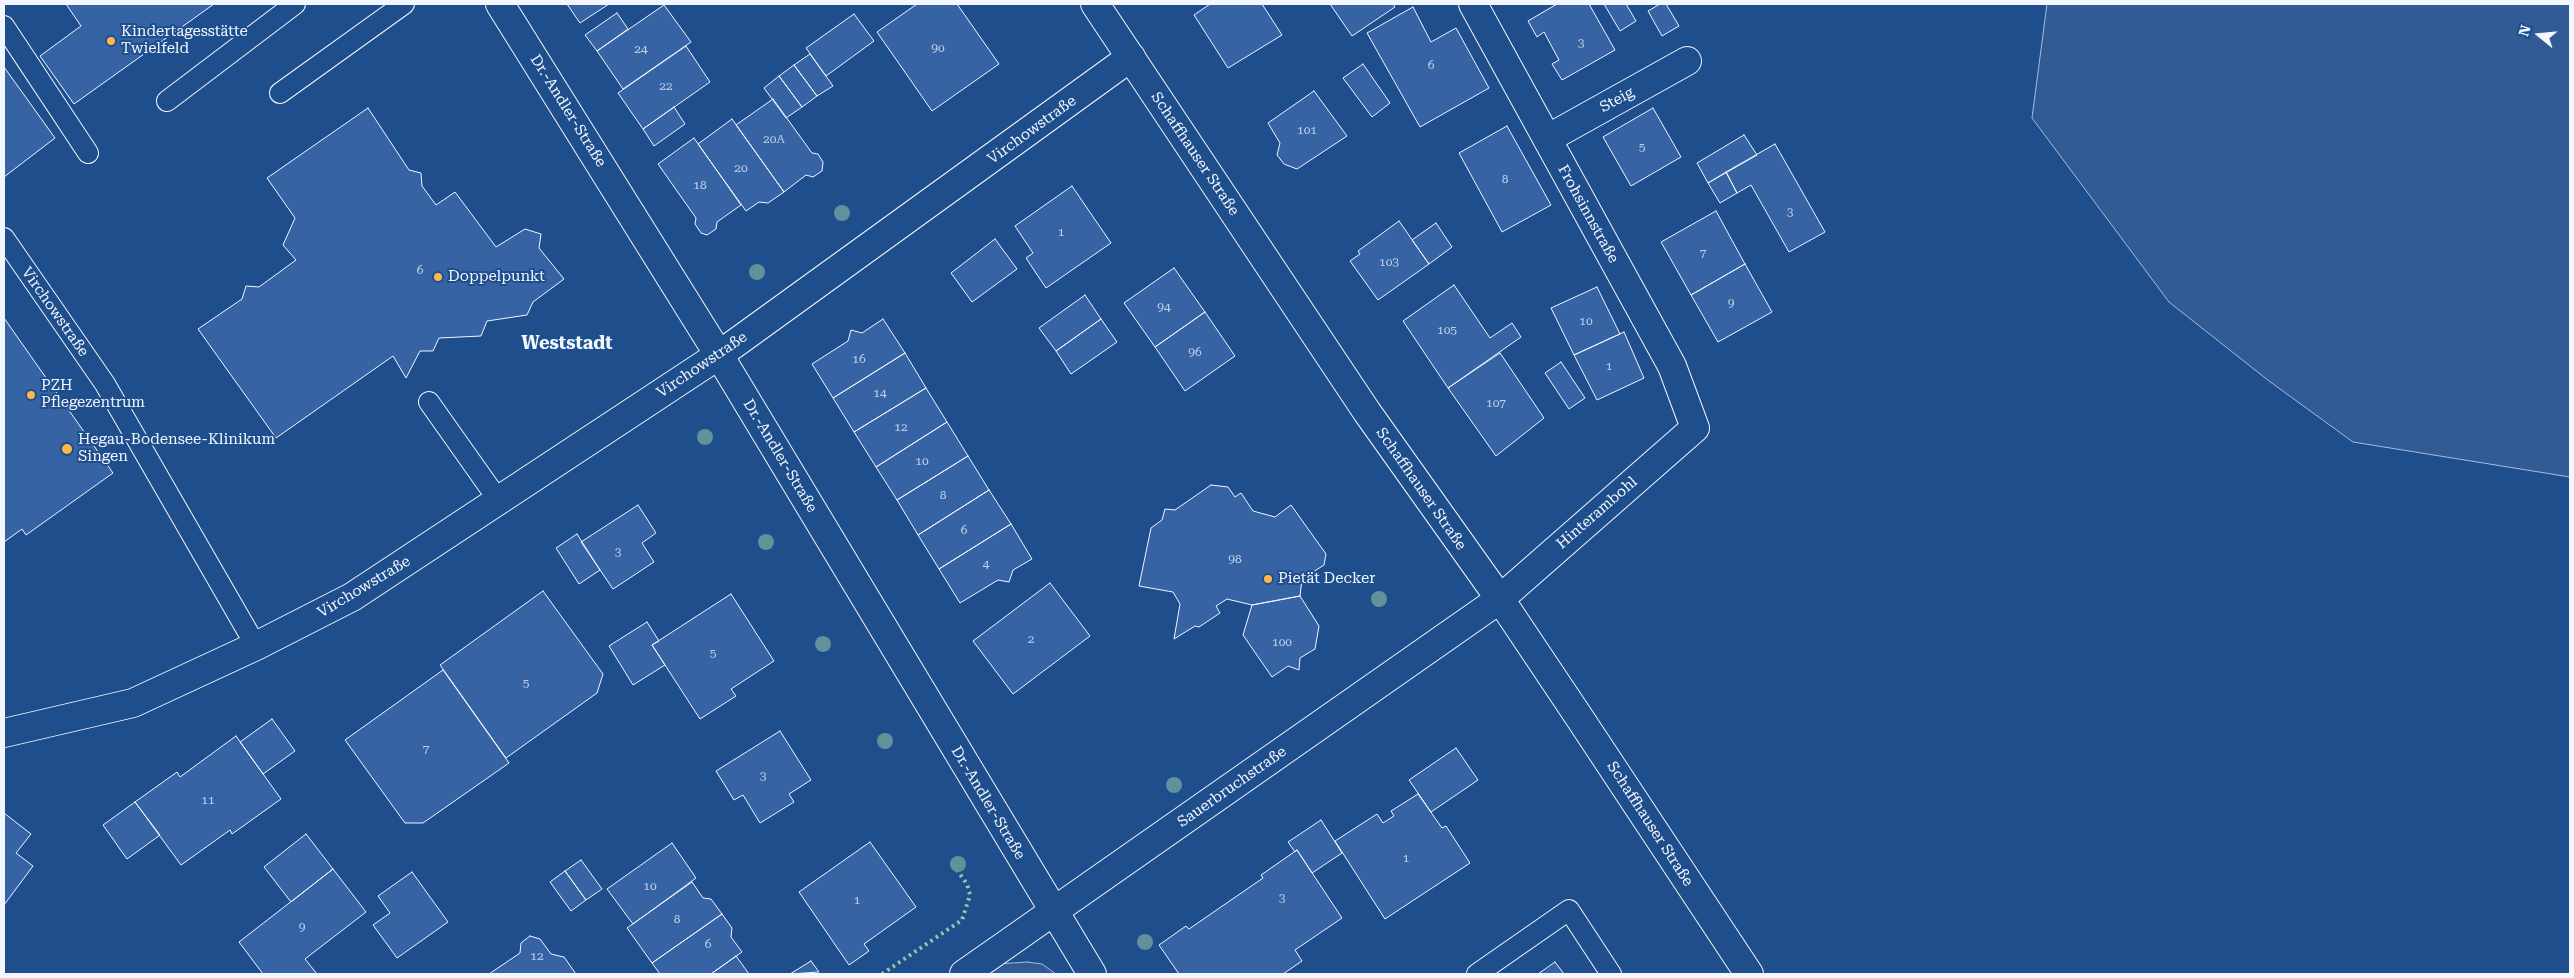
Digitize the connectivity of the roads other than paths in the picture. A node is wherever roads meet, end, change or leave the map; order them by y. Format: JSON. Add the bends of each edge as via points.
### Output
{"nodes":[{"id":1,"x":295,"y":4,"type":"edge"},
{"id":2,"x":404,"y":4,"type":"edge"},
{"id":3,"x":500,"y":4,"type":"edge"},
{"id":4,"x":1095,"y":4,"type":"edge"},
{"id":5,"x":1473,"y":4,"type":"edge"},
{"id":6,"x":4,"y":26,"type":"edge"},
{"id":7,"x":1131,"y":58,"type":"junction"},
{"id":8,"x":1687,"y":61,"type":"dead end"},
{"id":9,"x":280,"y":94,"type":"dead end"},
{"id":10,"x":167,"y":101,"type":"dead end"},
{"id":11,"x":1547,"y":139,"type":"junction"},
{"id":12,"x":88,"y":153,"type":"dead end"},
{"id":13,"x":4,"y":238,"type":"edge"},
{"id":14,"x":719,"y":355,"type":"junction"},
{"id":15,"x":429,"y":402,"type":"dead end"},
{"id":16,"x":1695,"y":428,"type":"joint"},
{"id":17,"x":499,"y":501,"type":"junction"},
{"id":18,"x":1500,"y":599,"type":"junction"},
{"id":19,"x":256,"y":646,"type":"junction"},
{"id":20,"x":4,"y":733,"type":"edge"},
{"id":21,"x":1054,"y":912,"type":"junction"},
{"id":22,"x":964,"y":974,"type":"edge"},
{"id":23,"x":1092,"y":974,"type":"edge"},
{"id":24,"x":1477,"y":974,"type":"edge"},
{"id":25,"x":1611,"y":974,"type":"edge"},
{"id":26,"x":1749,"y":974,"type":"edge"}],
"edges":[{"from":1,"to":10,"type":"lane"},
{"from":2,"to":9,"type":"lane"},
{"from":3,"to":14,"type":"street","name":"Dr.-Andler-Straße"},
{"from":4,"to":7,"type":"street","name":"Schaffhauser Straße"},
{"from":5,"to":11,"type":"street","name":"Frohsinnstraße"},
{"from":6,"to":12,"type":"lane"},
{"from":7,"to":14,"type":"street","name":"Virchowstraße"},
{"from":7,"to":18,"type":"street","name":"Schaffhauser Straße","via":[[1366,412]]},
{"from":8,"to":11,"type":"street","name":"Steig"},
{"from":11,"to":16,"type":"street","name":"Frohsinnstraße","via":[[1672,366]]},
{"from":13,"to":19,"type":"lane","name":"Virchowstraße","via":[[105,384]]},
{"from":14,"to":17,"type":"street","name":"Virchowstraße"},
{"from":14,"to":21,"type":"street","name":"Dr.-Andler-Straße"},
{"from":15,"to":17,"type":"lane"},
{"from":16,"to":18,"type":"street","name":"Hinterambohl"},
{"from":17,"to":19,"type":"street","name":"Virchowstraße","via":[[352,597]]},
{"from":18,"to":21,"type":"street","name":"Sauerbruchstraße"},
{"from":18,"to":26,"type":"street","name":"Schaffhauser Straße"},
{"from":19,"to":20,"type":"street","name":"Virchowstraße","via":[[134,703]]},
{"from":21,"to":22,"type":"street","name":"Sauerbruchstraße"},
{"from":21,"to":23,"type":"street","name":"Dr.-Andler-Straße"},
{"from":24,"to":25,"type":"lane","via":[[1568,910]]}]}
